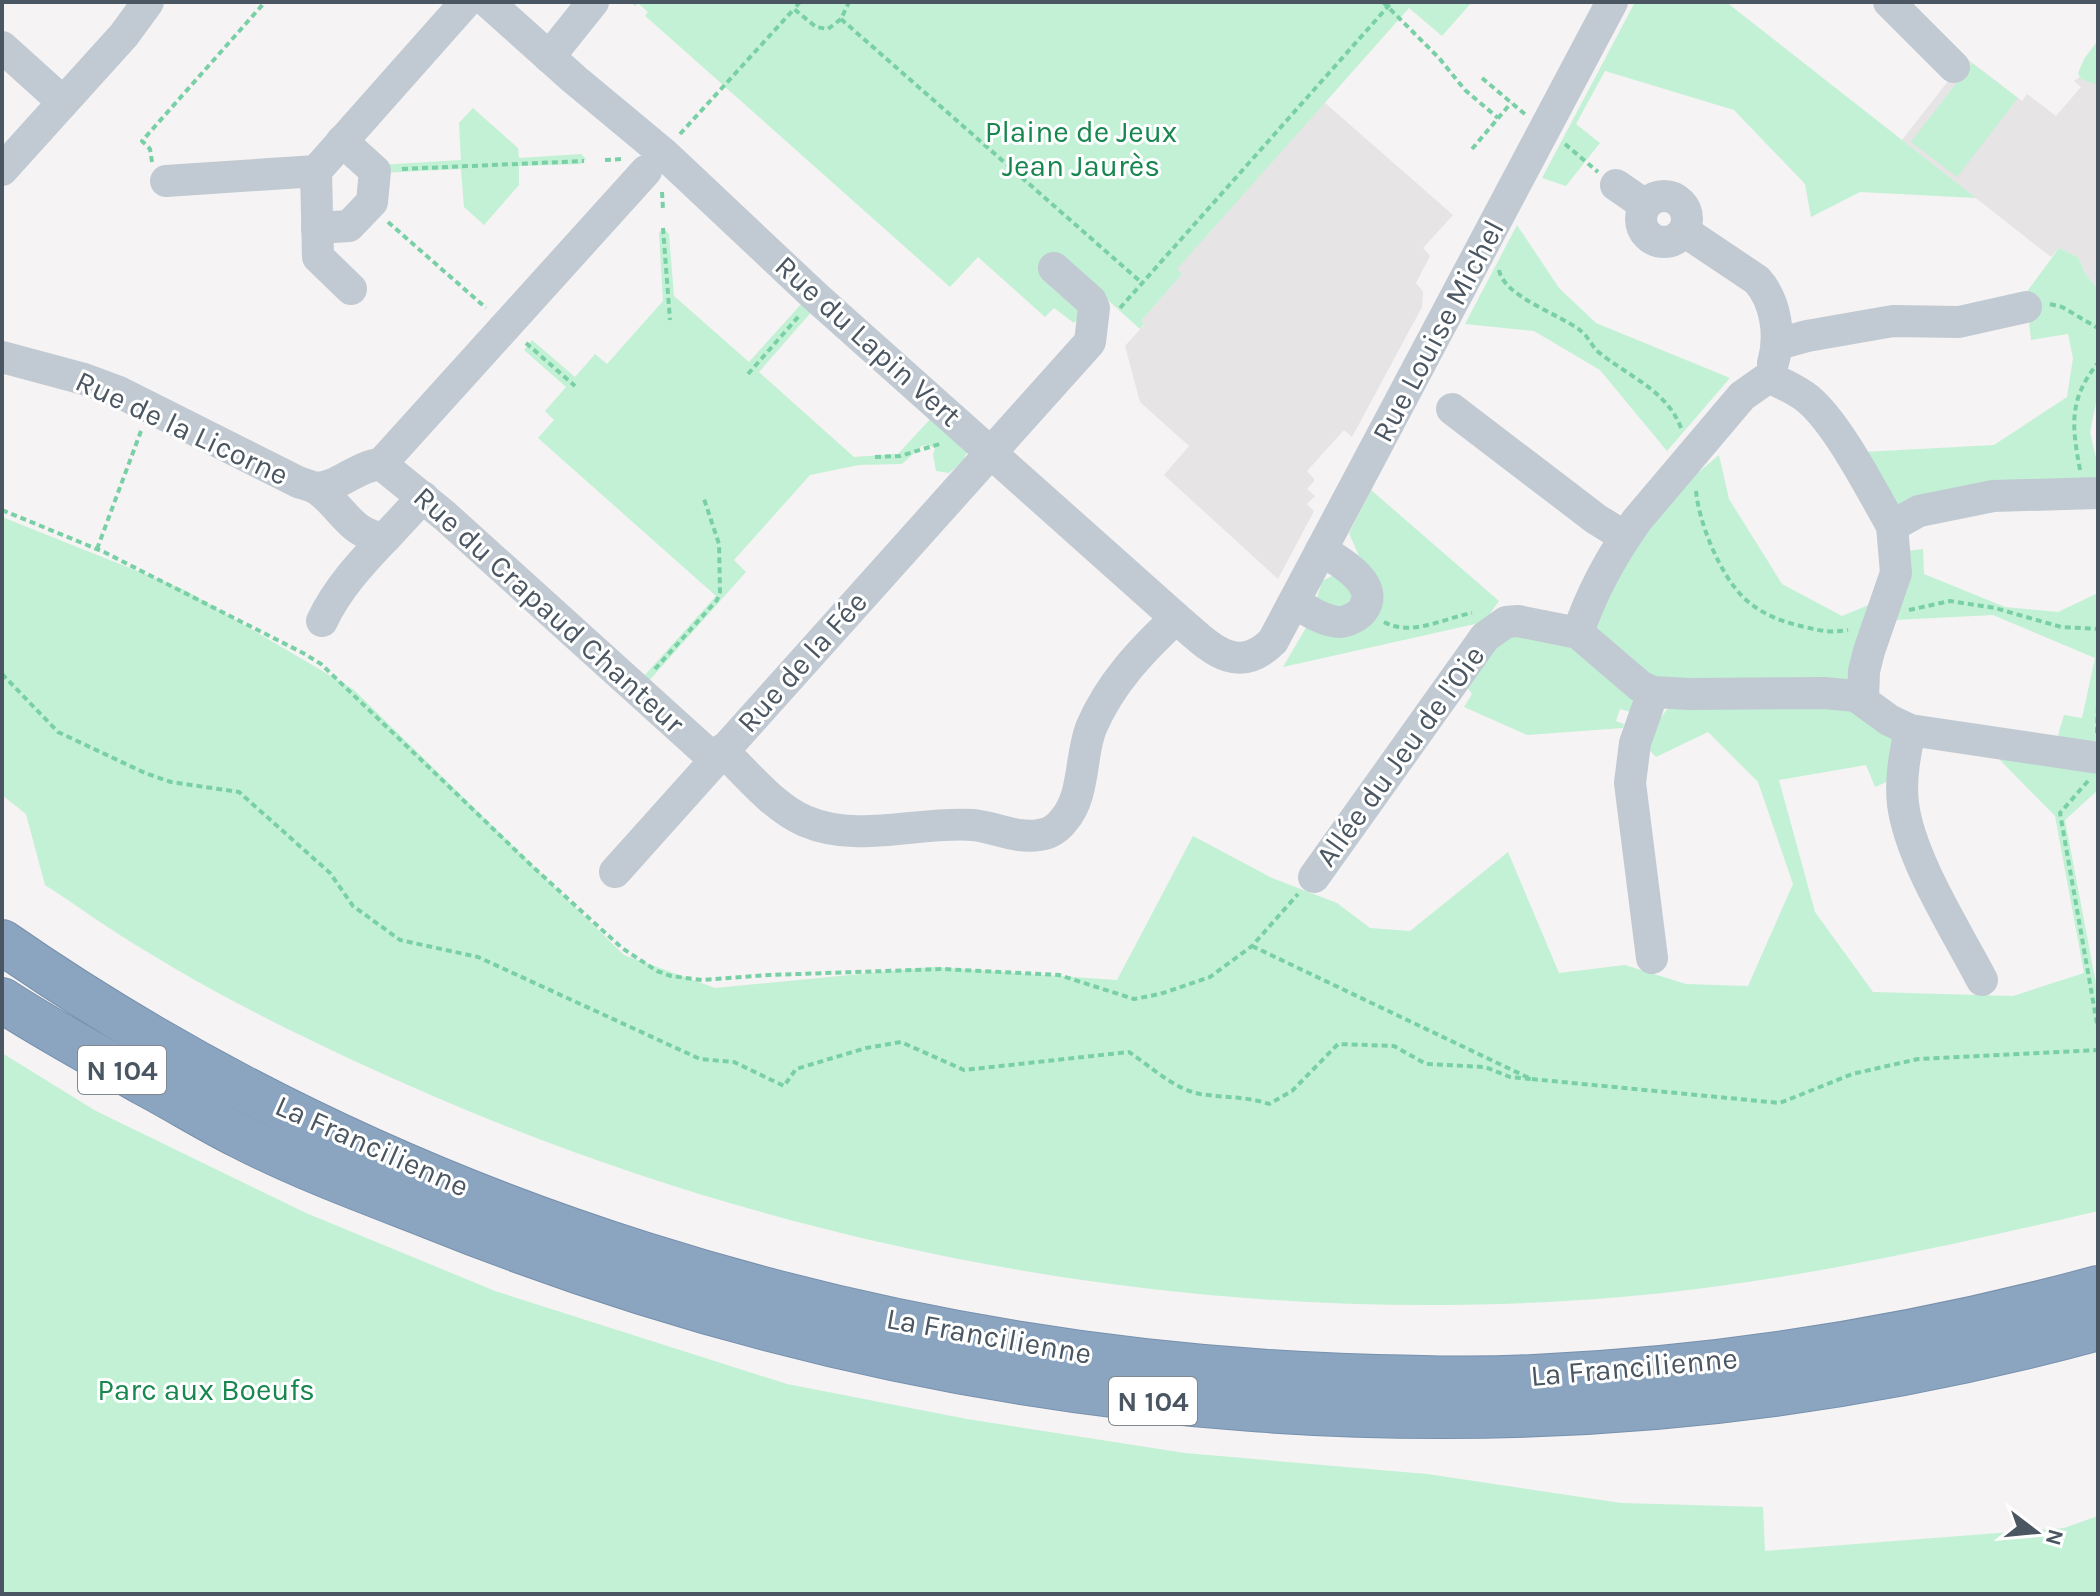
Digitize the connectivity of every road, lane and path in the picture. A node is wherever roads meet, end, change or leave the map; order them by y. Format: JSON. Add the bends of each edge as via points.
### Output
{"nodes":[{"id":1,"x":148,"y":2,"type":"edge"},
{"id":2,"x":265,"y":2,"type":"edge"},
{"id":3,"x":466,"y":2,"type":"edge"},
{"id":4,"x":488,"y":2,"type":"edge"},
{"id":5,"x":593,"y":2,"type":"edge"},
{"id":6,"x":800,"y":2,"type":"edge"},
{"id":7,"x":849,"y":2,"type":"edge"},
{"id":8,"x":1383,"y":2,"type":"edge"},
{"id":9,"x":1612,"y":2,"type":"edge"},
{"id":10,"x":1889,"y":2,"type":"edge"},
{"id":11,"x":1390,"y":4,"type":"edge"},
{"id":12,"x":794,"y":9,"type":"junction"},
{"id":13,"x":841,"y":19,"type":"junction"},
{"id":14,"x":2,"y":47,"type":"edge"},
{"id":15,"x":549,"y":57,"type":"junction"},
{"id":16,"x":1954,"y":67,"type":"dead end"},
{"id":17,"x":1482,"y":78,"type":"dead end"},
{"id":18,"x":63,"y":102,"type":"junction"},
{"id":19,"x":1511,"y":103,"type":"junction"},
{"id":20,"x":1498,"y":118,"type":"junction"},
{"id":21,"x":1544,"y":131,"type":"junction"},
{"id":22,"x":342,"y":141,"type":"junction"},
{"id":23,"x":1472,"y":149,"type":"dead end"},
{"id":24,"x":658,"y":157,"type":"junction"},
{"id":25,"x":584,"y":161,"type":"dead end"},
{"id":26,"x":2,"y":170,"type":"edge"},
{"id":27,"x":316,"y":171,"type":"junction"},
{"id":28,"x":375,"y":171,"type":"junction"},
{"id":29,"x":166,"y":181,"type":"joint"},
{"id":30,"x":1616,"y":185,"type":"joint"},
{"id":31,"x":369,"y":205,"type":"junction"},
{"id":32,"x":317,"y":228,"type":"junction"},
{"id":33,"x":663,"y":228,"type":"dead end"},
{"id":34,"x":1480,"y":253,"type":"junction"},
{"id":35,"x":1054,"y":268,"type":"dead end"},
{"id":36,"x":1142,"y":283,"type":"junction"},
{"id":37,"x":351,"y":289,"type":"dead end"},
{"id":38,"x":816,"y":297,"type":"junction"},
{"id":39,"x":2026,"y":307,"type":"joint"},
{"id":40,"x":670,"y":320,"type":"dead end"},
{"id":41,"x":506,"y":326,"type":"junction"},
{"id":42,"x":2097,"y":329,"type":"edge"},
{"id":43,"x":1090,"y":342,"type":"junction"},
{"id":44,"x":1778,"y":344,"type":"junction"},
{"id":45,"x":2,"y":357,"type":"edge"},
{"id":46,"x":2098,"y":363,"type":"edge"},
{"id":47,"x":748,"y":374,"type":"dead end"},
{"id":48,"x":1769,"y":377,"type":"junction"},
{"id":49,"x":575,"y":386,"type":"dead end"},
{"id":50,"x":149,"y":407,"type":"junction"},
{"id":51,"x":1452,"y":409,"type":"dead end"},
{"id":52,"x":963,"y":427,"type":"junction"},
{"id":53,"x":990,"y":453,"type":"junction"},
{"id":54,"x":875,"y":457,"type":"dead end"},
{"id":55,"x":1689,"y":460,"type":"junction"},
{"id":56,"x":381,"y":464,"type":"junction"},
{"id":57,"x":316,"y":488,"type":"junction"},
{"id":58,"x":2091,"y":493,"type":"edge"},
{"id":59,"x":423,"y":497,"type":"junction"},
{"id":60,"x":704,"y":499,"type":"dead end"},
{"id":61,"x":1892,"y":526,"type":"junction"},
{"id":62,"x":1625,"y":537,"type":"junction"},
{"id":63,"x":385,"y":538,"type":"junction"},
{"id":64,"x":97,"y":549,"type":"dead end"},
{"id":65,"x":1321,"y":550,"type":"junction"},
{"id":66,"x":1294,"y":602,"type":"junction"},
{"id":67,"x":1363,"y":610,"type":"junction"},
{"id":68,"x":1176,"y":618,"type":"junction"},
{"id":69,"x":1881,"y":619,"type":"junction"},
{"id":70,"x":322,"y":621,"type":"dead end"},
{"id":71,"x":1497,"y":627,"type":"junction"},
{"id":72,"x":2098,"y":629,"type":"edge"},
{"id":73,"x":1578,"y":633,"type":"junction"},
{"id":74,"x":1256,"y":654,"type":"joint"},
{"id":75,"x":2,"y":674,"type":"edge"},
{"id":76,"x":645,"y":680,"type":"dead end"},
{"id":77,"x":1653,"y":692,"type":"junction"},
{"id":78,"x":1863,"y":699,"type":"junction"},
{"id":79,"x":2098,"y":704,"type":"edge"},
{"id":80,"x":1910,"y":730,"type":"junction"},
{"id":81,"x":718,"y":755,"type":"junction"},
{"id":82,"x":2096,"y":758,"type":"edge"},
{"id":83,"x":615,"y":872,"type":"dead end"},
{"id":84,"x":1314,"y":877,"type":"dead end"},
{"id":85,"x":2,"y":942,"type":"edge"},
{"id":86,"x":1252,"y":946,"type":"dead end"},
{"id":87,"x":1652,"y":958,"type":"dead end"},
{"id":88,"x":1982,"y":980,"type":"dead end"},
{"id":89,"x":2,"y":1000,"type":"edge"},
{"id":90,"x":2098,"y":1029,"type":"edge"},
{"id":91,"x":2098,"y":1050,"type":"edge"},
{"id":92,"x":1531,"y":1079,"type":"junction"},
{"id":93,"x":2098,"y":1288,"type":"edge"},
{"id":94,"x":2098,"y":1328,"type":"edge"}],
"edges":[{"from":1,"to":18,"type":"street"},
{"from":2,"to":29,"type":"path","via":[[142,141],[150,149],[152,166]]},
{"from":3,"to":22,"type":"street"},
{"from":4,"to":15,"type":"street","name":"Rue du Lapin Vert"},
{"from":5,"to":15,"type":"street"},
{"from":6,"to":12,"type":"path"},
{"from":7,"to":13,"type":"path"},
{"from":8,"to":11,"type":"path"},
{"from":9,"to":21,"type":"street","name":"Rue Louise Michel"},
{"from":10,"to":16,"type":"street"},
{"from":11,"to":20,"type":"path","via":[[1465,90]]},
{"from":11,"to":36,"type":"path"},
{"from":12,"to":13,"type":"path","via":[[816,27],[828,29]]},
{"from":12,"to":24,"type":"path"},
{"from":13,"to":36,"type":"path"},
{"from":14,"to":18,"type":"street"},
{"from":15,"to":24,"type":"street","name":"Rue du Lapin Vert"},
{"from":17,"to":19,"type":"path"},
{"from":18,"to":26,"type":"street"},
{"from":19,"to":20,"type":"path"},
{"from":19,"to":21,"type":"path"},
{"from":20,"to":23,"type":"path"},
{"from":21,"to":30,"type":"path"},
{"from":21,"to":34,"type":"street","name":"Rue Louise Michel"},
{"from":22,"to":27,"type":"street"},
{"from":22,"to":28,"type":"street"},
{"from":24,"to":38,"type":"street","name":"Rue du Lapin Vert"},
{"from":24,"to":41,"type":"street"},
{"from":25,"to":28,"type":"path"},
{"from":27,"to":29,"type":"street"},
{"from":27,"to":32,"type":"street"},
{"from":28,"to":31,"type":"street"},
{"from":30,"to":44,"type":"street","via":[[1645,205],[1658,196],[1673,198],[1685,209],[1684,231],[1765,289]]},
{"from":31,"to":32,"type":"street","via":[[349,226]]},
{"from":31,"to":41,"type":"path"},
{"from":32,"to":37,"type":"street","via":[[318,257]]},
{"from":33,"to":40,"type":"path"},
{"from":34,"to":55,"type":"path","via":[[1499,266],[1506,285],[1578,328],[1597,352],[1667,403]]},
{"from":34,"to":65,"type":"street","name":"Rue Louise Michel"},
{"from":35,"to":43,"type":"street","via":[[1091,301]]},
{"from":36,"to":43,"type":"path"},
{"from":38,"to":47,"type":"path"},
{"from":38,"to":52,"type":"street","name":"Rue du Lapin Vert"},
{"from":39,"to":42,"type":"path","via":[[2062,307]]},
{"from":39,"to":44,"type":"street","via":[[1959,322],[1893,321]]},
{"from":41,"to":49,"type":"path"},
{"from":41,"to":56,"type":"street"},
{"from":43,"to":53,"type":"street","name":"Rue de la Fée"},
{"from":44,"to":48,"type":"street"},
{"from":45,"to":50,"type":"street","name":"Rue de la Licorne","via":[[84,379]]},
{"from":46,"to":58,"type":"path","via":[[2078,395],[2072,427]]},
{"from":48,"to":55,"type":"street","via":[[1742,396]]},
{"from":48,"to":61,"type":"street","via":[[1821,412]]},
{"from":50,"to":57,"type":"street","name":"Rue de la Licorne"},
{"from":50,"to":64,"type":"path"},
{"from":51,"to":62,"type":"street"},
{"from":52,"to":53,"type":"street","name":"Rue du Lapin Vert"},
{"from":52,"to":54,"type":"path","via":[[942,444]]},
{"from":53,"to":68,"type":"street","name":"Rue du Lapin Vert"},
{"from":53,"to":81,"type":"street","name":"Rue de la Fée"},
{"from":55,"to":62,"type":"street"},
{"from":55,"to":69,"type":"path","via":[[1709,539],[1730,581],[1756,608],[1791,624],[1834,632]]},
{"from":56,"to":57,"type":"street"},
{"from":56,"to":59,"type":"street","name":"Rue du Crapaud Chanteur"},
{"from":57,"to":63,"type":"street","via":[[358,528]]},
{"from":58,"to":61,"type":"street","via":[[1993,496],[1919,511]]},
{"from":59,"to":63,"type":"street"},
{"from":59,"to":81,"type":"street","name":"Rue du Crapaud Chanteur"},
{"from":60,"to":76,"type":"path","via":[[719,544],[720,592]]},
{"from":61,"to":69,"type":"street","via":[[1896,573]]},
{"from":62,"to":73,"type":"street"},
{"from":63,"to":70,"type":"street","via":[[356,568]]},
{"from":65,"to":66,"type":"street","name":"Rue Louise Michel"},
{"from":65,"to":67,"type":"street","via":[[1361,579]]},
{"from":66,"to":67,"type":"street","via":[[1339,622]]},
{"from":66,"to":74,"type":"street","name":"Rue Louise Michel","via":[[1273,641]]},
{"from":67,"to":71,"type":"path","via":[[1394,628],[1480,612]]},
{"from":68,"to":74,"type":"street","name":"Rue du Lapin Vert","via":[[1217,653],[1233,658]]},
{"from":68,"to":81,"type":"street","name":"Rue du Crapaud Chanteur","via":[[1116,682],[1091,729],[1072,809],[1056,828],[1041,835],[952,825],[867,832],[832,829],[791,813]]},
{"from":69,"to":72,"type":"path","via":[[1950,601],[2061,627]]},
{"from":69,"to":78,"type":"street","via":[[1864,671]]},
{"from":71,"to":73,"type":"street","name":"Allée du Jeu de l'Oie","via":[[1518,621]]},
{"from":71,"to":84,"type":"street","name":"Allée du Jeu de l'Oie","via":[[1461,669]]},
{"from":73,"to":77,"type":"street"},
{"from":75,"to":92,"type":"path","via":[[58,732],[171,782],[239,792],[330,873],[353,906],[400,940],[478,957],[700,1059],[734,1062],[784,1086],[796,1069],[901,1042],[964,1070],[1129,1052],[1197,1093],[1251,1097],[1269,1104],[1292,1091],[1338,1044],[1394,1046],[1426,1064],[1485,1067]]},
{"from":77,"to":78,"type":"street","via":[[1824,693]]},
{"from":77,"to":87,"type":"street","via":[[1635,743],[1630,783]]},
{"from":78,"to":80,"type":"street"},
{"from":79,"to":82,"type":"path"},
{"from":80,"to":82,"type":"street"},
{"from":80,"to":88,"type":"street","via":[[1904,805],[1917,850]]},
{"from":81,"to":83,"type":"street","name":"Rue de la Fée"},
{"from":82,"to":90,"type":"path","via":[[2087,782],[2060,813]]},
{"from":85,"to":93,"type":"highway","name":"La Francilienne","number":"N 104","via":[[228,1079],[324,1127],[506,1205],[723,1279],[1029,1347],[1276,1373],[1532,1377],[1747,1359],[1845,1344]]},
{"from":86,"to":92,"type":"path"},
{"from":89,"to":94,"type":"highway","name":"La Francilienne","number":"N 104","via":[[242,1138],[496,1243],[728,1320],[1023,1384],[1274,1412],[1532,1414],[1652,1407],[1852,1381]]},
{"from":91,"to":92,"type":"path","via":[[1918,1059],[1852,1074],[1780,1103]]}]}
